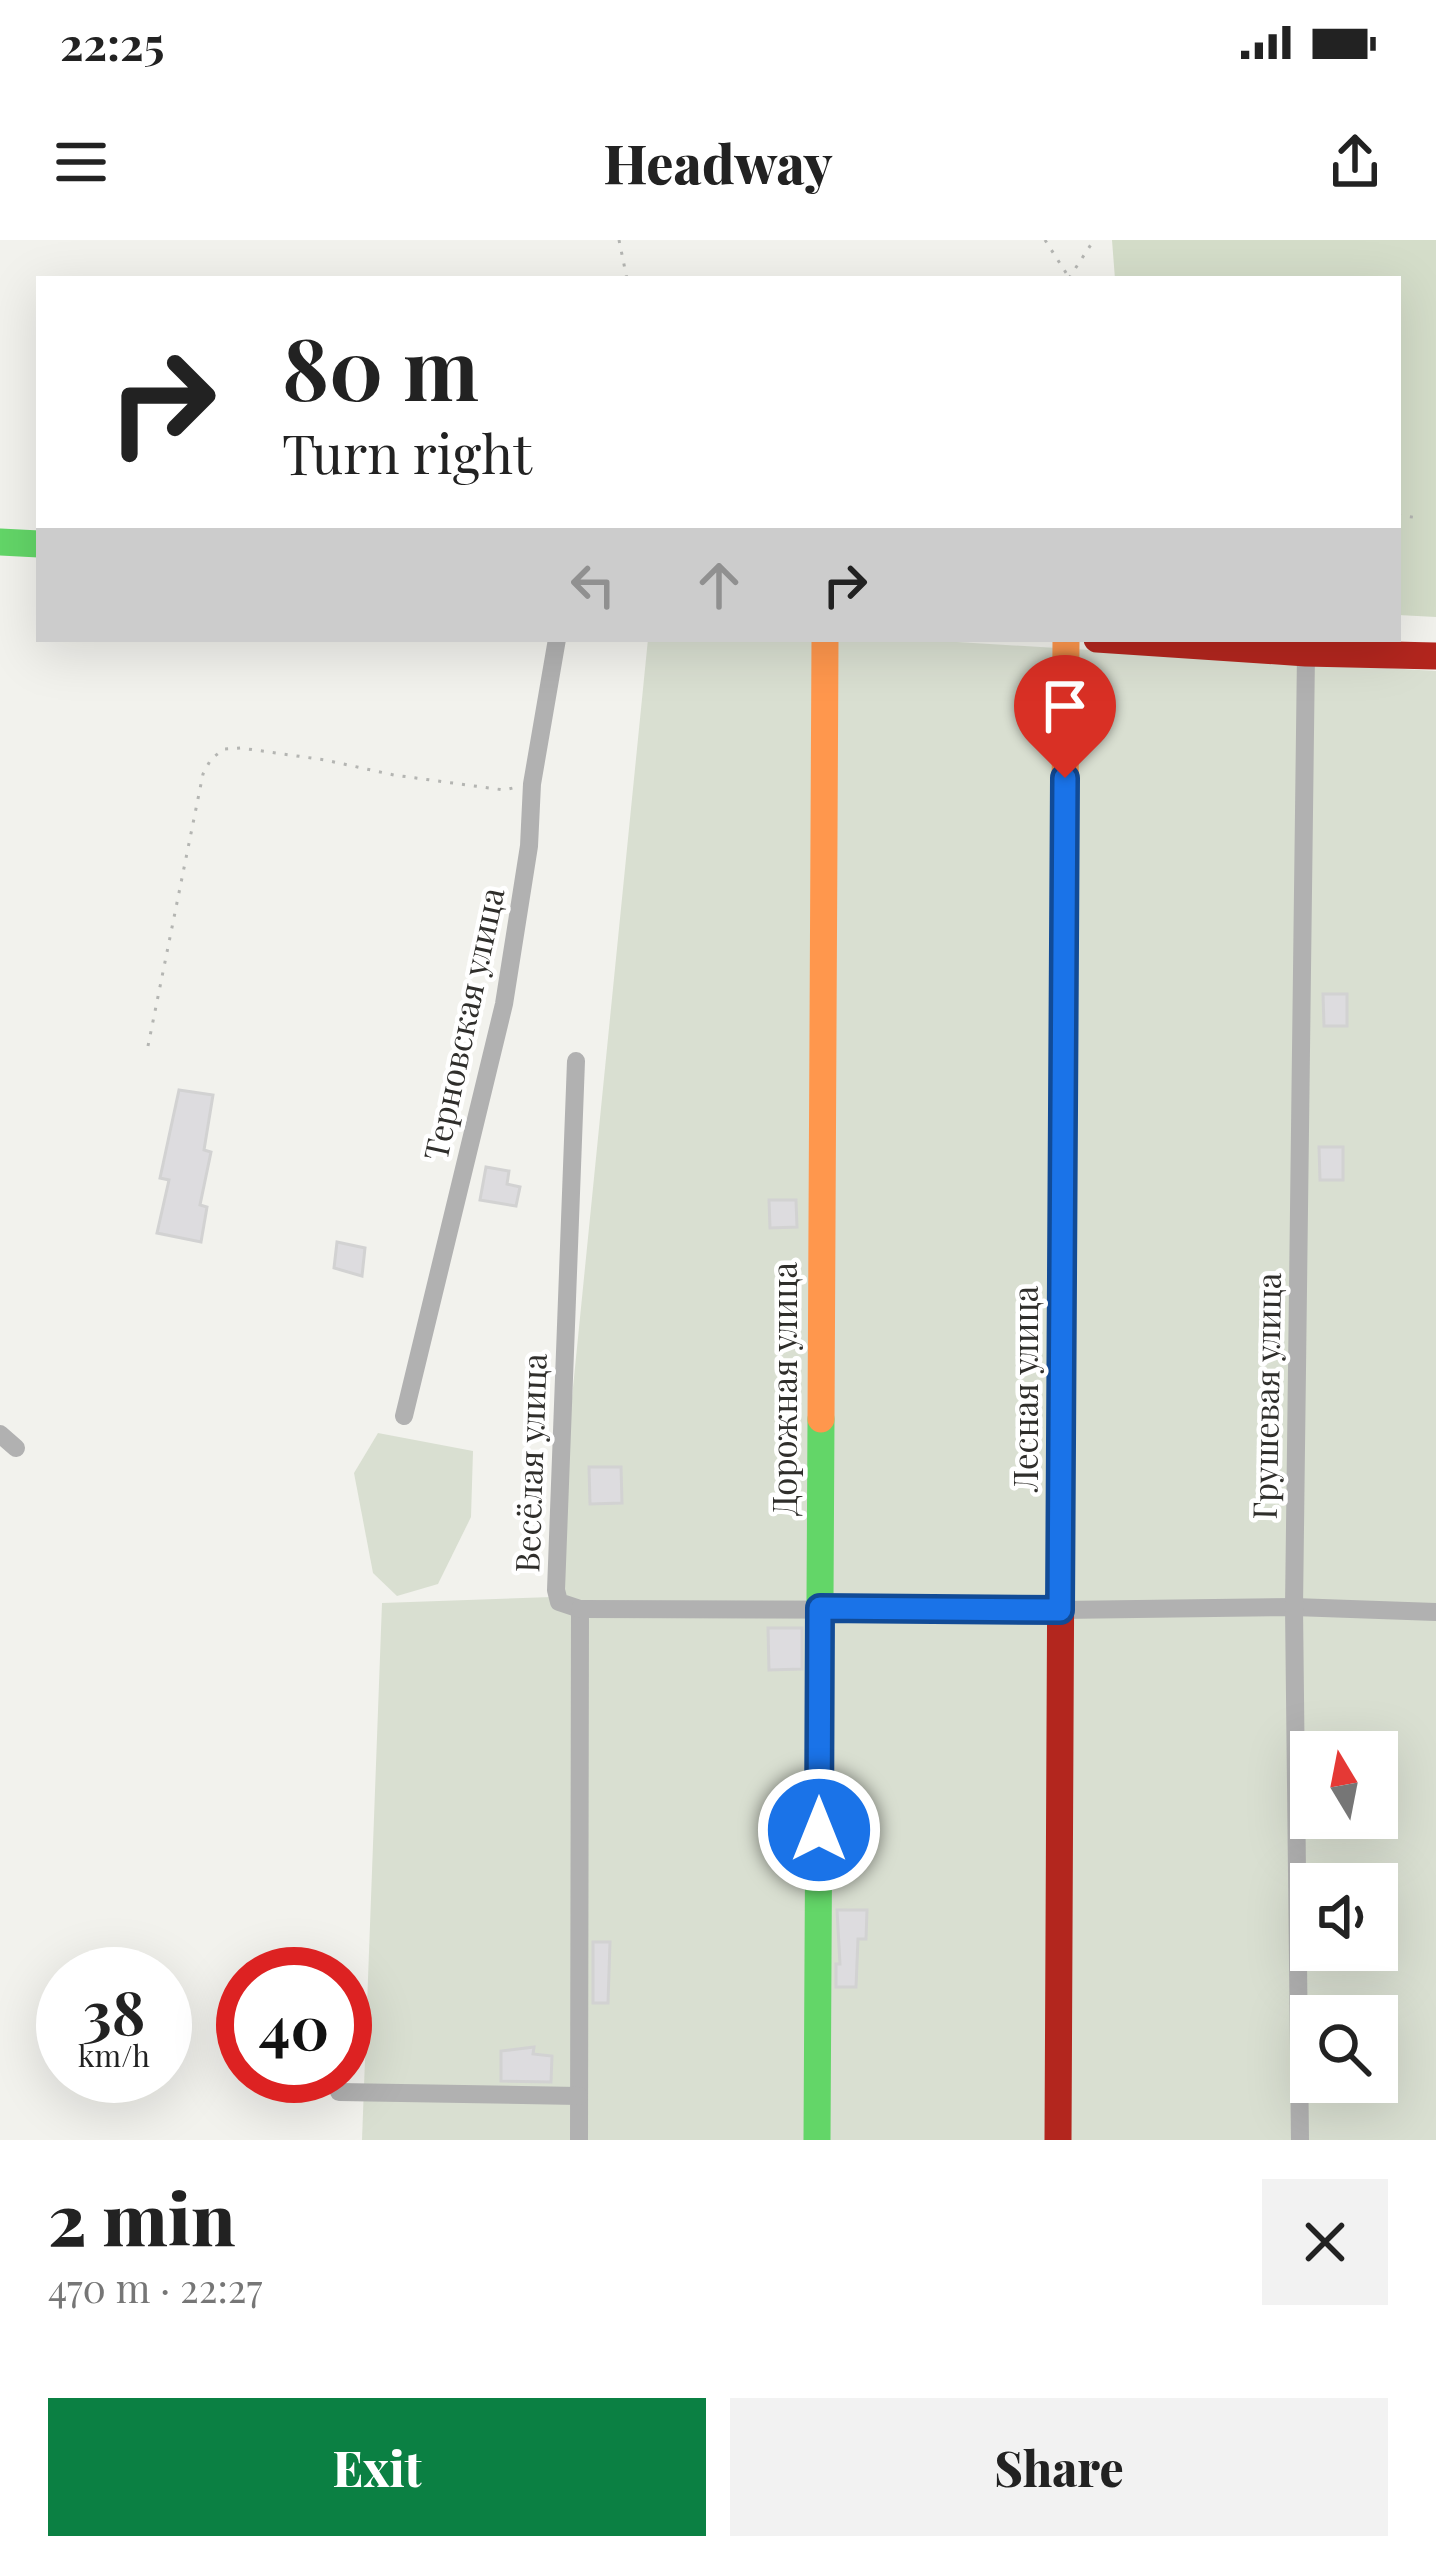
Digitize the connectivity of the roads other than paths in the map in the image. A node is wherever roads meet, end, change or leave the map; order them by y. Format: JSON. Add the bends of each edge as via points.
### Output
{"nodes":[{"id":1,"x":0,"y":542,"type":"edge"},
{"id":2,"x":36,"y":544,"type":"edge"},
{"id":3,"x":556,"y":642,"type":"edge"},
{"id":4,"x":825,"y":642,"type":"edge"},
{"id":5,"x":1066,"y":642,"type":"edge"},
{"id":6,"x":1142,"y":642,"type":"edge"},
{"id":7,"x":1306,"y":653,"type":"junction"},
{"id":8,"x":1436,"y":656,"type":"edge"},
{"id":9,"x":576,"y":1061,"type":"dead end"},
{"id":10,"x":404,"y":1416,"type":"dead end"},
{"id":11,"x":0,"y":1434,"type":"edge"},
{"id":12,"x":16,"y":1448,"type":"dead end"},
{"id":13,"x":1294,"y":1607,"type":"junction"},
{"id":14,"x":820,"y":1608,"type":"junction"},
{"id":15,"x":580,"y":1609,"type":"junction"},
{"id":16,"x":1060,"y":1610,"type":"junction"},
{"id":17,"x":1436,"y":1612,"type":"edge"},
{"id":18,"x":372,"y":2093,"type":"edge"},
{"id":19,"x":579,"y":2096,"type":"junction"},
{"id":20,"x":579,"y":2140,"type":"edge"},
{"id":21,"x":817,"y":2140,"type":"edge"},
{"id":22,"x":1058,"y":2140,"type":"edge"},
{"id":23,"x":1300,"y":2140,"type":"edge"}],
"edges":[{"from":1,"to":2,"type":"street"},
{"from":3,"to":10,"type":"street","name":"Терновская улица","via":[[504,1004]]},
{"from":4,"to":14,"type":"street","name":"Дорожная улица"},
{"from":5,"to":16,"type":"street","name":"Лесная улица"},
{"from":6,"to":7,"type":"street"},
{"from":7,"to":8,"type":"street"},
{"from":7,"to":13,"type":"street","name":"Грушевая улица"},
{"from":9,"to":15,"type":"street","name":"Весёлая улица","via":[[556,1590],[559,1602]]},
{"from":11,"to":12,"type":"street"},
{"from":13,"to":16,"type":"street"},
{"from":13,"to":17,"type":"street"},
{"from":13,"to":23,"type":"street","name":"Грушевая улица"},
{"from":14,"to":15,"type":"street"},
{"from":14,"to":16,"type":"street"},
{"from":14,"to":21,"type":"street","name":"Дорожная улица"},
{"from":15,"to":19,"type":"street","name":"Весёлая улица"},
{"from":16,"to":22,"type":"street","name":"Лесная улица"},
{"from":18,"to":19,"type":"street"},
{"from":19,"to":20,"type":"street","name":"Весёлая улица"}]}
